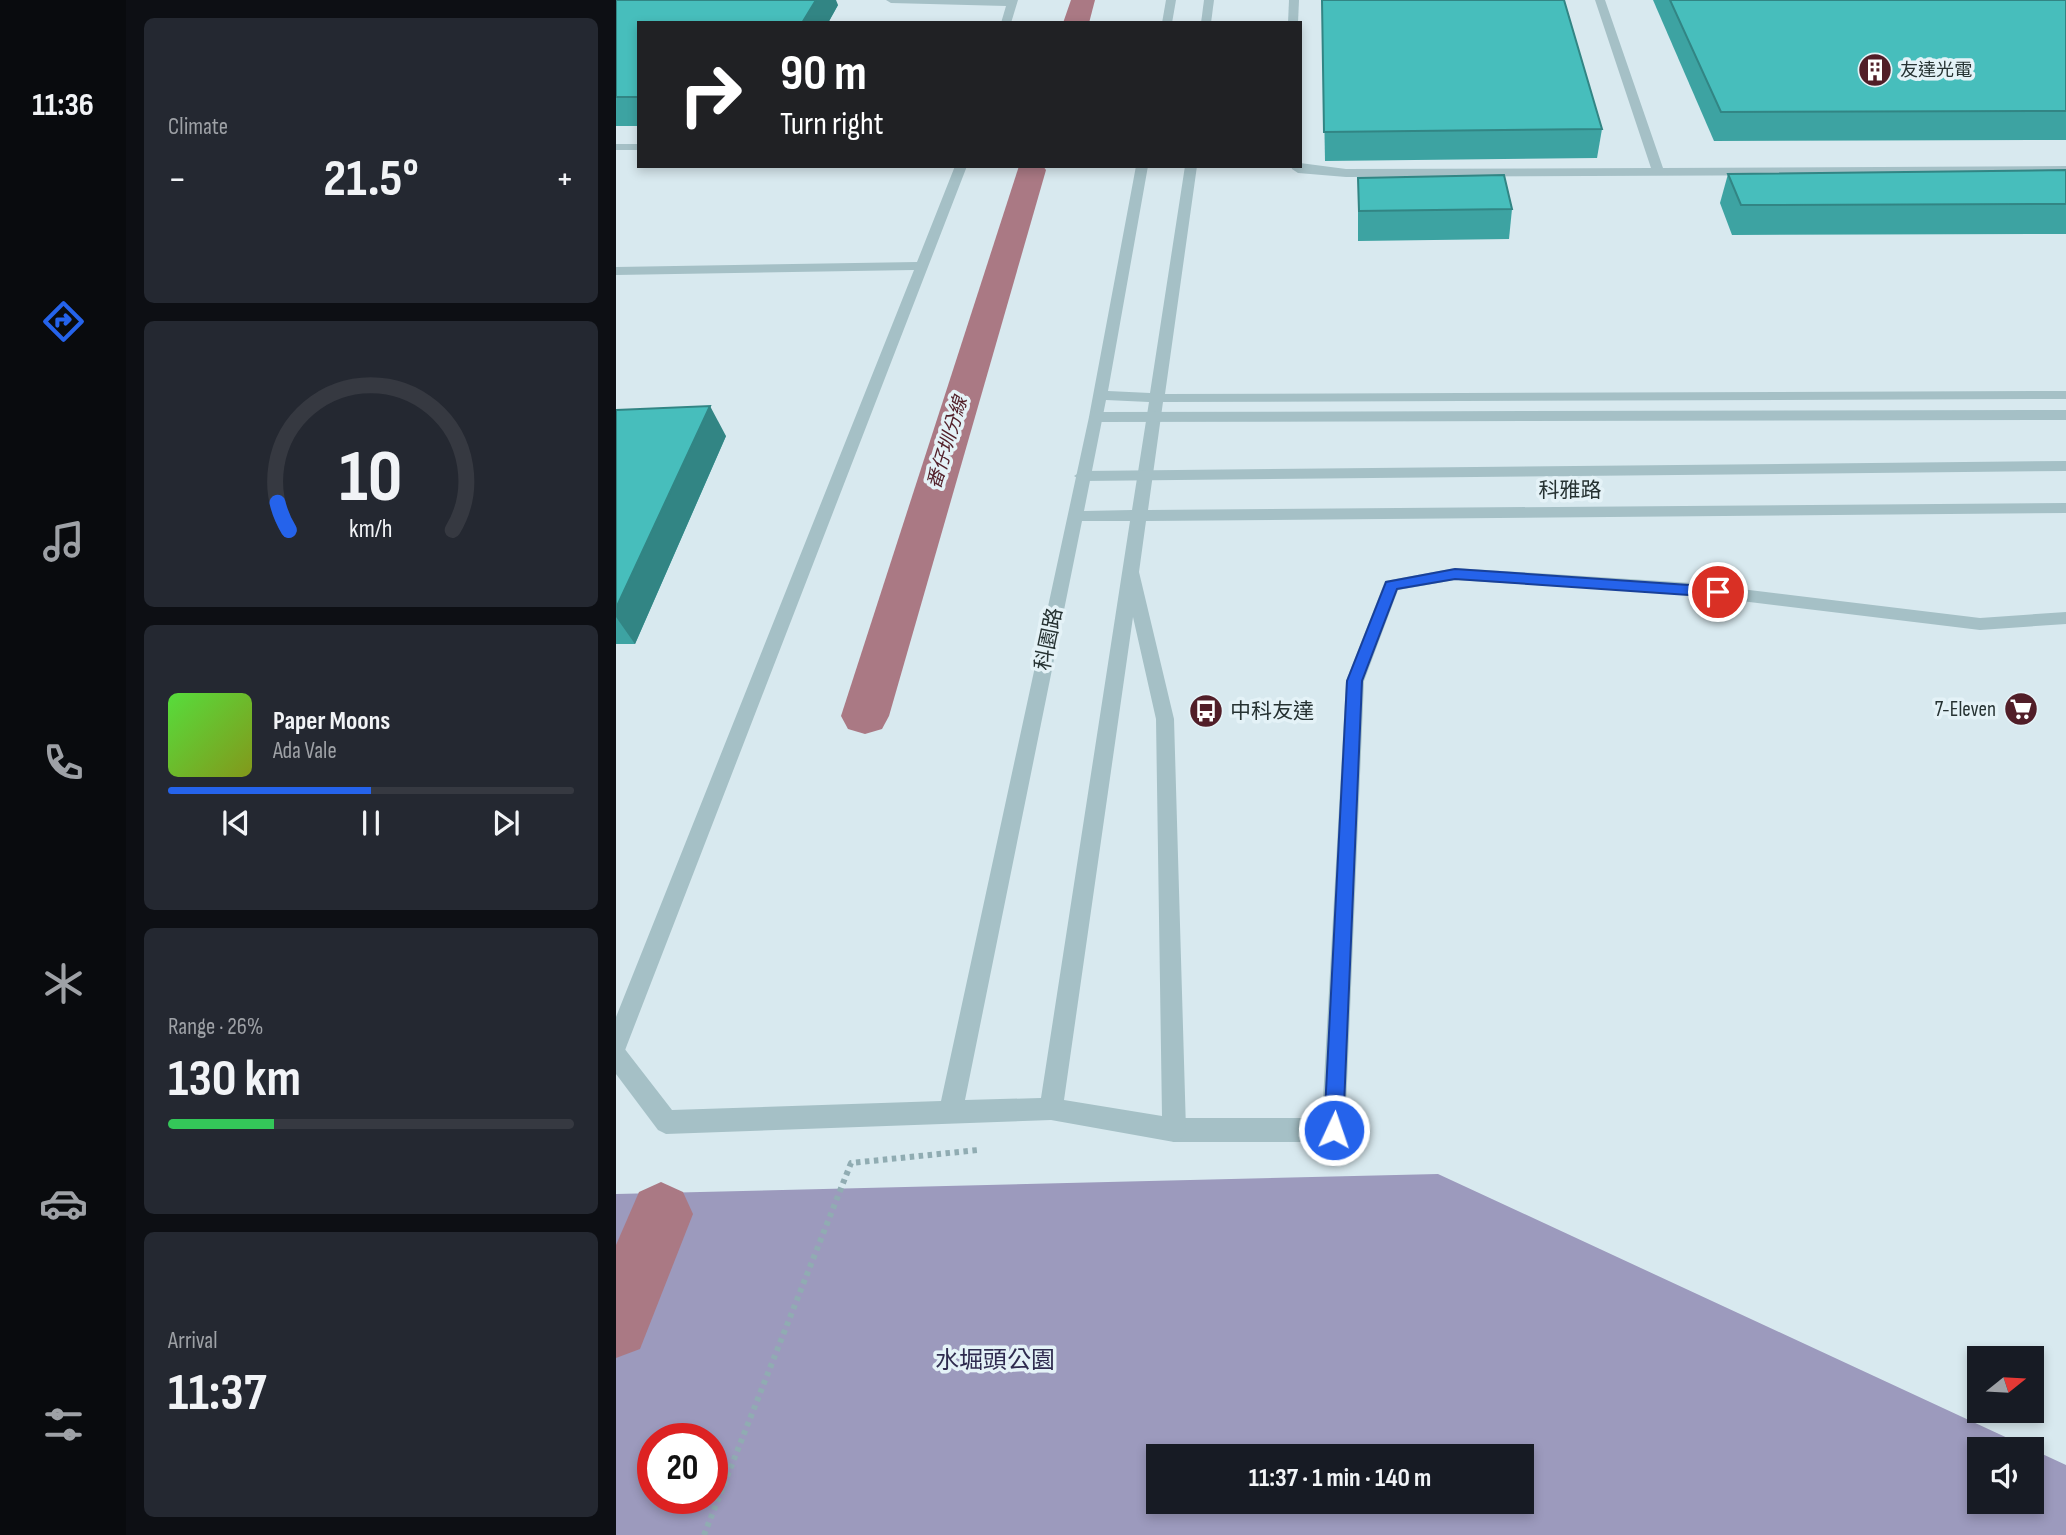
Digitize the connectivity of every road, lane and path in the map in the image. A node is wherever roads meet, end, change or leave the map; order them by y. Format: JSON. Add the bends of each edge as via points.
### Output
{"nodes":[{"id":1,"x":891,"y":0,"type":"edge"},
{"id":2,"x":1171,"y":0,"type":"edge"},
{"id":3,"x":1209,"y":0,"type":"edge"},
{"id":4,"x":1294,"y":0,"type":"edge"},
{"id":5,"x":1600,"y":0,"type":"edge"},
{"id":6,"x":1013,"y":2,"type":"edge"},
{"id":7,"x":1007,"y":21,"type":"edge"},
{"id":8,"x":1167,"y":21,"type":"edge"},
{"id":9,"x":1206,"y":21,"type":"edge"},
{"id":10,"x":1293,"y":21,"type":"edge"},
{"id":11,"x":616,"y":147,"type":"edge"},
{"id":12,"x":637,"y":147,"type":"edge"},
{"id":13,"x":960,"y":168,"type":"edge"},
{"id":14,"x":1142,"y":168,"type":"edge"},
{"id":15,"x":1191,"y":168,"type":"edge"},
{"id":16,"x":1298,"y":168,"type":"edge"},
{"id":17,"x":2066,"y":170,"type":"edge"},
{"id":18,"x":1658,"y":171,"type":"junction"},
{"id":19,"x":922,"y":266,"type":"junction"},
{"id":20,"x":616,"y":271,"type":"edge"},
{"id":21,"x":1100,"y":395,"type":"junction"},
{"id":22,"x":2066,"y":395,"type":"edge"},
{"id":23,"x":1157,"y":398,"type":"junction"},
{"id":24,"x":2066,"y":415,"type":"edge"},
{"id":25,"x":1096,"y":417,"type":"junction"},
{"id":26,"x":1153,"y":418,"type":"junction"},
{"id":27,"x":2066,"y":466,"type":"edge"},
{"id":28,"x":1146,"y":475,"type":"junction"},
{"id":29,"x":1082,"y":476,"type":"junction"},
{"id":30,"x":2066,"y":508,"type":"edge"},
{"id":31,"x":1139,"y":515,"type":"junction"},
{"id":32,"x":1074,"y":516,"type":"junction"},
{"id":33,"x":1130,"y":572,"type":"junction"},
{"id":34,"x":2066,"y":618,"type":"edge"},
{"id":35,"x":616,"y":1045,"type":"edge"},
{"id":36,"x":616,"y":1056,"type":"edge"},
{"id":37,"x":1051,"y":1109,"type":"junction"},
{"id":38,"x":951,"y":1111,"type":"junction"},
{"id":39,"x":1174,"y":1130,"type":"junction"},
{"id":40,"x":985,"y":1149,"type":"dead end"},
{"id":41,"x":704,"y":1535,"type":"edge"}],
"edges":[{"from":1,"to":6,"type":"street"},
{"from":2,"to":8,"type":"street"},
{"from":3,"to":9,"type":"street"},
{"from":4,"to":10,"type":"street"},
{"from":5,"to":18,"type":"street"},
{"from":6,"to":7,"type":"street"},
{"from":11,"to":12,"type":"street"},
{"from":13,"to":19,"type":"street"},
{"from":14,"to":21,"type":"street","name":"科園路"},
{"from":15,"to":23,"type":"street"},
{"from":16,"to":18,"type":"street","via":[[1346,173]]},
{"from":17,"to":18,"type":"street"},
{"from":19,"to":20,"type":"street"},
{"from":19,"to":35,"type":"street"},
{"from":21,"to":23,"type":"street"},
{"from":21,"to":25,"type":"street","name":"科園路"},
{"from":22,"to":23,"type":"street"},
{"from":23,"to":26,"type":"street"},
{"from":24,"to":26,"type":"street"},
{"from":25,"to":26,"type":"street"},
{"from":25,"to":29,"type":"street","name":"科園路"},
{"from":26,"to":28,"type":"street"},
{"from":27,"to":28,"type":"street","name":"科雅路"},
{"from":28,"to":29,"type":"street","name":"科雅路"},
{"from":28,"to":31,"type":"street"},
{"from":29,"to":32,"type":"street","name":"科園路"},
{"from":30,"to":31,"type":"street","name":"科雅路"},
{"from":31,"to":32,"type":"street","name":"科雅路"},
{"from":31,"to":33,"type":"street"},
{"from":32,"to":38,"type":"street","name":"科園路"},
{"from":33,"to":37,"type":"street"},
{"from":33,"to":39,"type":"street","via":[[1165,719]]},
{"from":34,"to":39,"type":"street","via":[[1980,624],[1692,589],[1455,574],[1391,585],[1355,681],[1334,1130]]},
{"from":36,"to":38,"type":"street","via":[[666,1122]]},
{"from":37,"to":38,"type":"street"},
{"from":37,"to":39,"type":"street"},
{"from":40,"to":41,"type":"path","via":[[851,1163]]}]}
